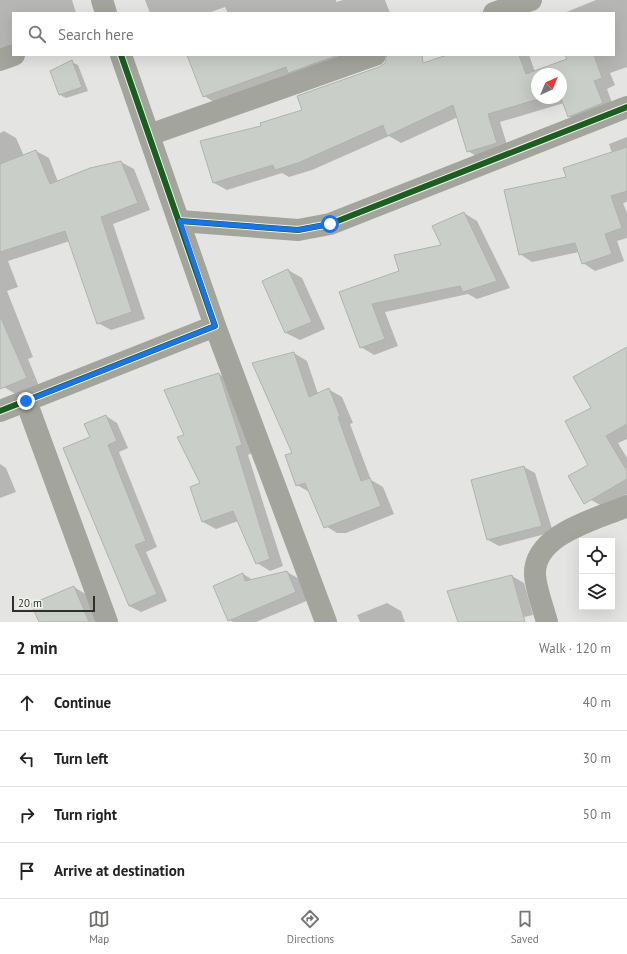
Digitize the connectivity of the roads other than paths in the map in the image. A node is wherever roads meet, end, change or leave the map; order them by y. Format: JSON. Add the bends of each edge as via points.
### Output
{"nodes":[{"id":1,"x":102,"y":0,"type":"edge"},
{"id":2,"x":530,"y":0,"type":"edge"},
{"id":3,"x":106,"y":12,"type":"edge"},
{"id":4,"x":497,"y":12,"type":"edge"},
{"id":5,"x":12,"y":56,"type":"edge"},
{"id":6,"x":121,"y":56,"type":"edge"},
{"id":7,"x":372,"y":56,"type":"edge"},
{"id":8,"x":0,"y":60,"type":"edge"},
{"id":9,"x":627,"y":107,"type":"edge"},
{"id":10,"x":149,"y":135,"type":"junction"},
{"id":11,"x":180,"y":221,"type":"junction"},
{"id":12,"x":215,"y":326,"type":"junction"},
{"id":13,"x":26,"y":401,"type":"junction"},
{"id":14,"x":0,"y":411,"type":"edge"},
{"id":15,"x":627,"y":506,"type":"edge"},
{"id":16,"x":107,"y":622,"type":"edge"},
{"id":17,"x":326,"y":622,"type":"edge"},
{"id":18,"x":547,"y":622,"type":"edge"}],
"edges":[{"from":1,"to":3,"type":"street"},
{"from":2,"to":4,"type":"street"},
{"from":5,"to":8,"type":"street"},
{"from":6,"to":10,"type":"street"},
{"from":7,"to":10,"type":"street"},
{"from":9,"to":11,"type":"street","via":[[330,224],[298,230]]},
{"from":10,"to":11,"type":"street"},
{"from":11,"to":12,"type":"street"},
{"from":12,"to":13,"type":"street"},
{"from":12,"to":17,"type":"street"},
{"from":13,"to":14,"type":"street"},
{"from":13,"to":16,"type":"street"},
{"from":15,"to":18,"type":"street","via":[[571,529],[556,537],[544,548],[537,561],[535,575]]}]}
